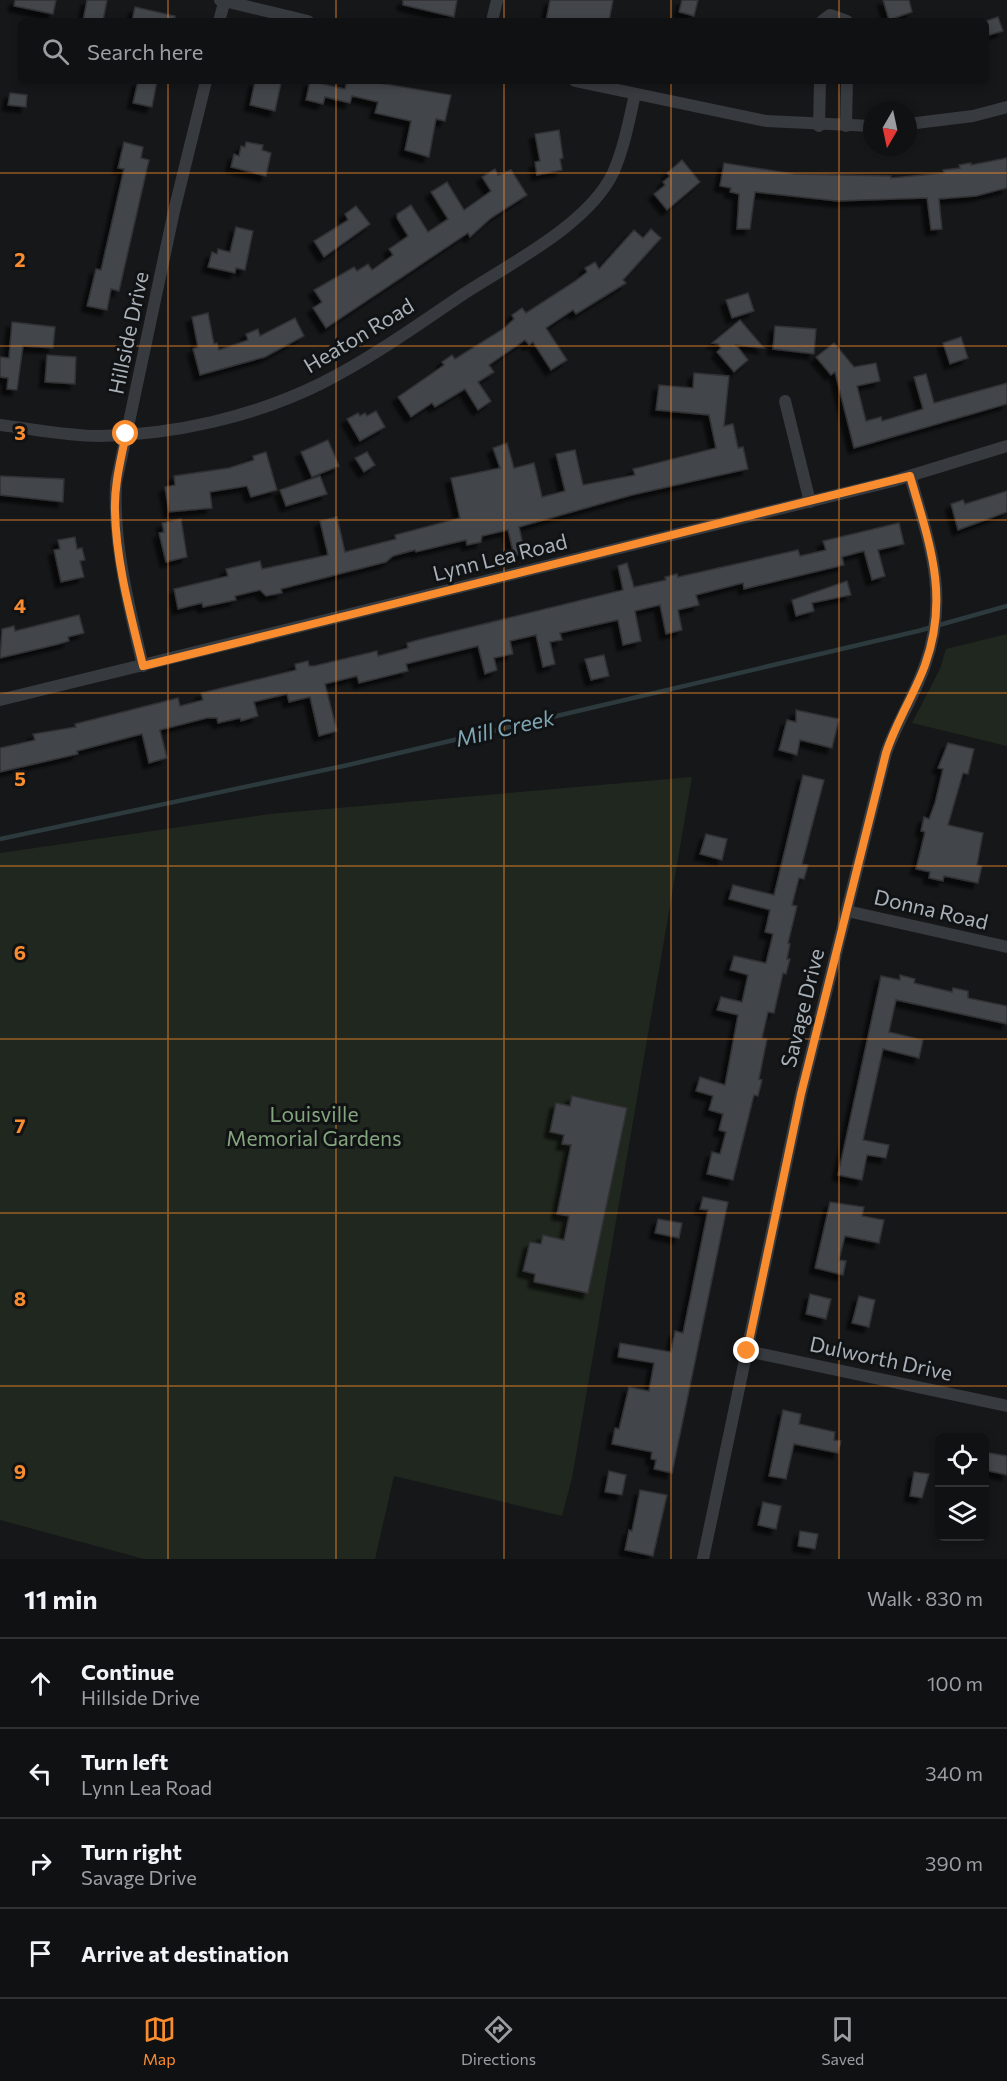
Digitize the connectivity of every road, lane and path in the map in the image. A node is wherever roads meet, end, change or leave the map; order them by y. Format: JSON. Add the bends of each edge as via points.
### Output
{"nodes":[{"id":1,"x":223,"y":0,"type":"edge"},
{"id":2,"x":497,"y":0,"type":"edge"},
{"id":3,"x":220,"y":18,"type":"edge"},
{"id":4,"x":296,"y":18,"type":"edge"},
{"id":5,"x":493,"y":18,"type":"edge"},
{"id":6,"x":205,"y":84,"type":"edge"},
{"id":7,"x":589,"y":84,"type":"edge"},
{"id":8,"x":820,"y":84,"type":"edge"},
{"id":9,"x":847,"y":84,"type":"edge"},
{"id":10,"x":635,"y":94,"type":"junction"},
{"id":11,"x":1007,"y":107,"type":"edge"},
{"id":12,"x":917,"y":122,"type":"edge"},
{"id":13,"x":819,"y":126,"type":"junction"},
{"id":14,"x":846,"y":126,"type":"junction"},
{"id":15,"x":863,"y":126,"type":"edge"},
{"id":16,"x":785,"y":401,"type":"dead end"},
{"id":17,"x":0,"y":425,"type":"edge"},
{"id":18,"x":126,"y":434,"type":"junction"},
{"id":19,"x":1007,"y":446,"type":"edge"},
{"id":20,"x":910,"y":476,"type":"junction"},
{"id":21,"x":810,"y":502,"type":"junction"},
{"id":22,"x":143,"y":666,"type":"junction"},
{"id":23,"x":0,"y":700,"type":"edge"},
{"id":24,"x":847,"y":911,"type":"junction"},
{"id":25,"x":1007,"y":948,"type":"edge"},
{"id":26,"x":747,"y":1351,"type":"junction"},
{"id":27,"x":1007,"y":1406,"type":"edge"},
{"id":28,"x":703,"y":1559,"type":"edge"}],
"edges":[{"from":1,"to":3,"type":"street"},
{"from":1,"to":4,"type":"street"},
{"from":2,"to":5,"type":"street"},
{"from":6,"to":18,"type":"street","name":"Hillside Drive"},
{"from":7,"to":10,"type":"street"},
{"from":8,"to":13,"type":"street"},
{"from":9,"to":14,"type":"street"},
{"from":10,"to":13,"type":"street","via":[[766,121]]},
{"from":10,"to":18,"type":"street","name":"Heaton Road","via":[[623,145],[608,181],[592,202],[545,240],[361,362],[319,384],[260,408],[214,421]]},
{"from":11,"to":12,"type":"street","via":[[973,116]]},
{"from":13,"to":14,"type":"street"},
{"from":14,"to":15,"type":"street"},
{"from":16,"to":21,"type":"street"},
{"from":17,"to":18,"type":"street","name":"Heaton Road","via":[[99,436]]},
{"from":18,"to":22,"type":"street","name":"Hillside Drive","via":[[115,511],[127,596]]},
{"from":19,"to":20,"type":"street","name":"Lynn Lea Road"},
{"from":20,"to":21,"type":"street","name":"Lynn Lea Road"},
{"from":20,"to":24,"type":"street","name":"Savage Drive","via":[[932,551],[938,610],[925,666],[886,753]]},
{"from":21,"to":22,"type":"street","name":"Lynn Lea Road"},
{"from":22,"to":23,"type":"street","name":"Lynn Lea Road"},
{"from":24,"to":25,"type":"street","name":"Donna Road"},
{"from":24,"to":26,"type":"street","name":"Savage Drive","via":[[801,1094]]},
{"from":26,"to":27,"type":"street","name":"Dulworth Drive"},
{"from":26,"to":28,"type":"street","name":"Savage Drive"}]}
